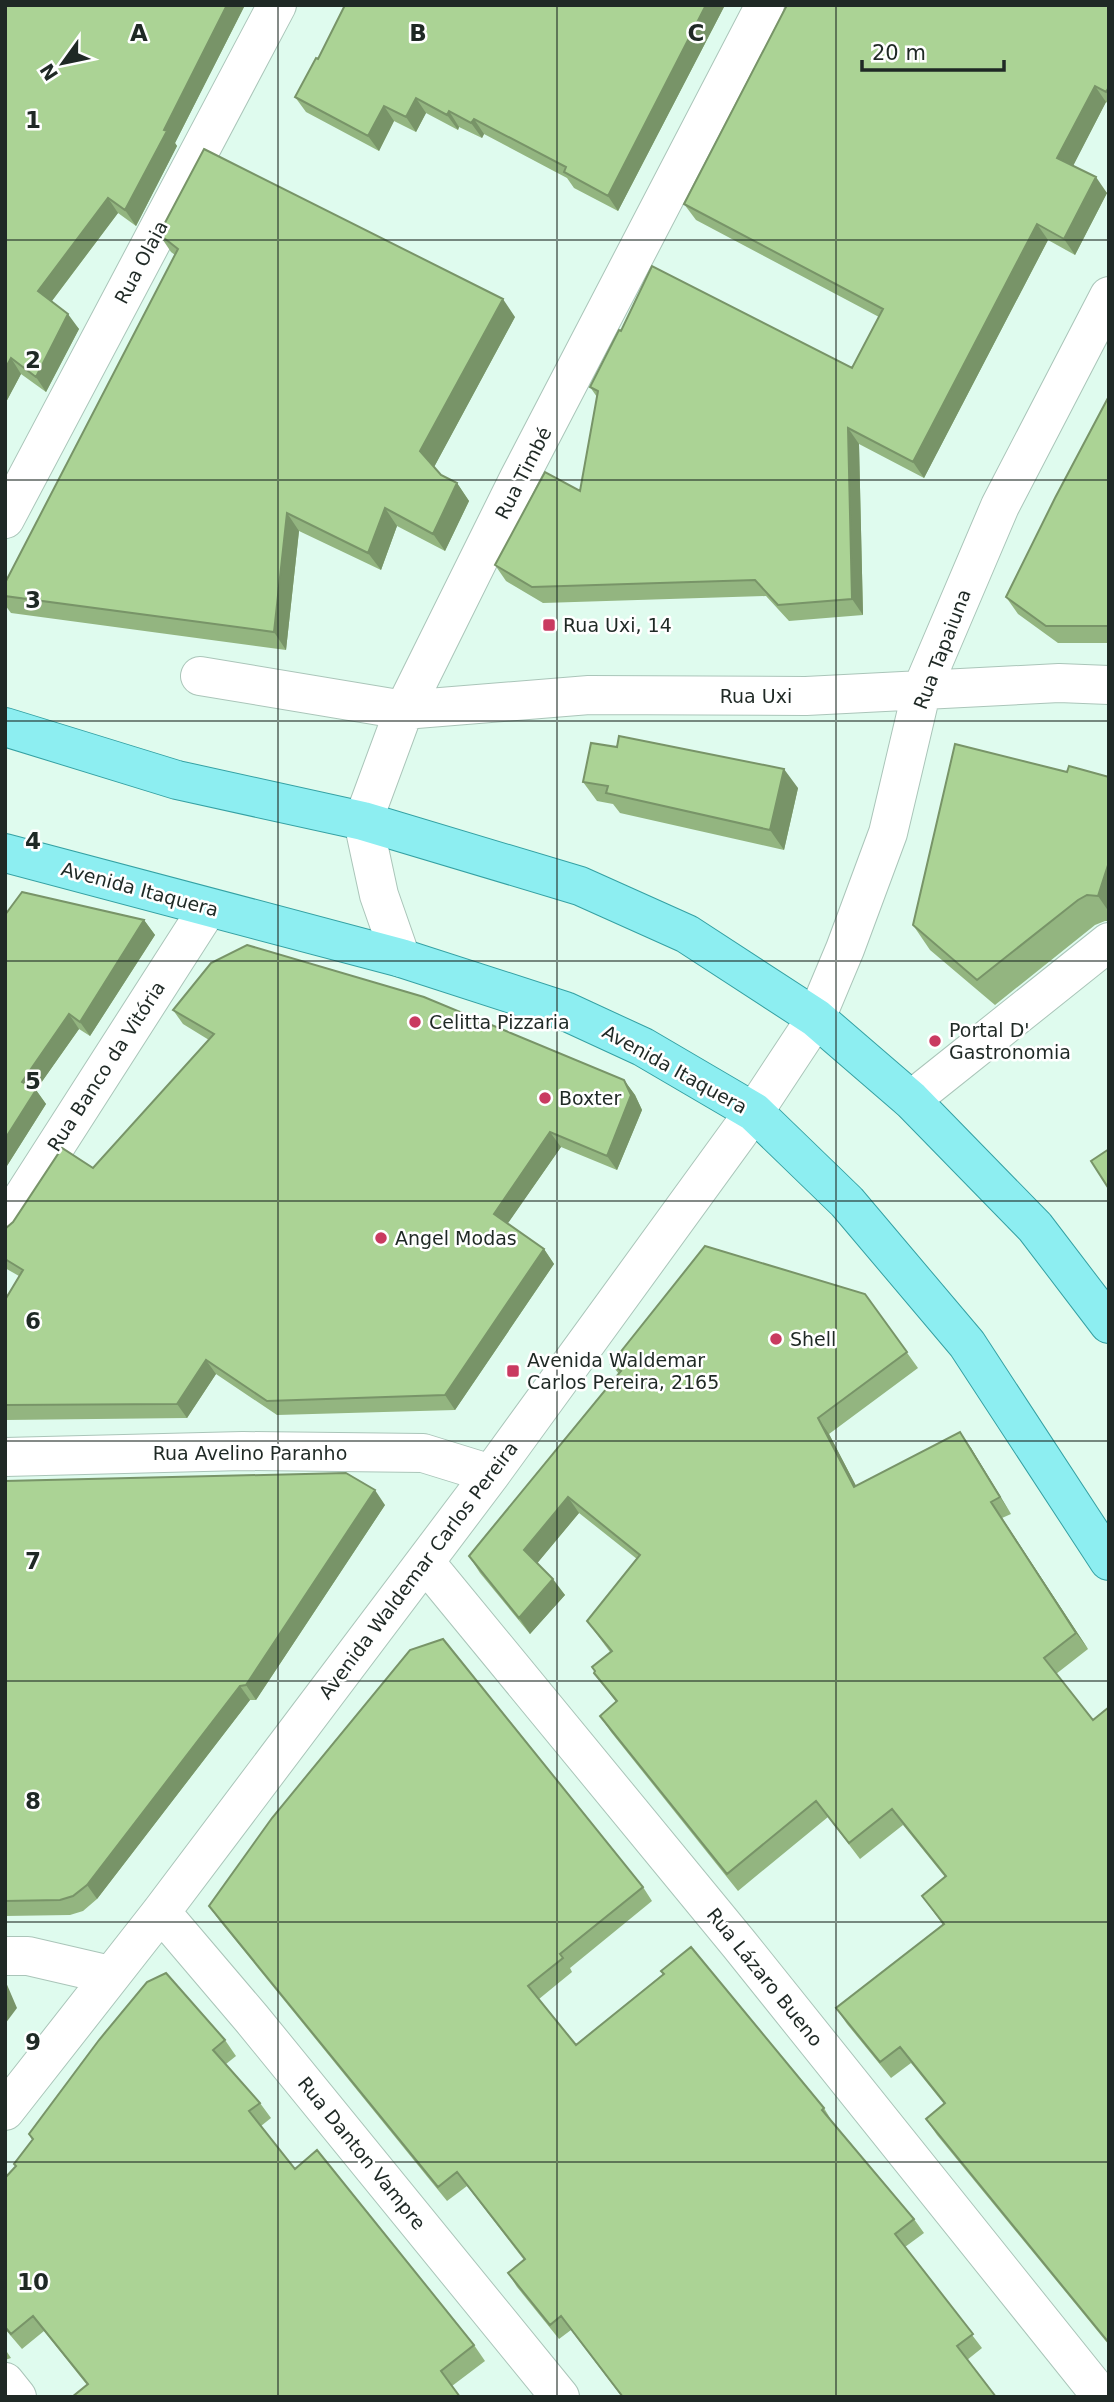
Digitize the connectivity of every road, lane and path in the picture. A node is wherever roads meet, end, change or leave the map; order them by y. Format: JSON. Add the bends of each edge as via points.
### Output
{"nodes":[{"id":1,"x":277,"y":5,"type":"edge"},
{"id":2,"x":765,"y":5,"type":"edge"},
{"id":3,"x":1109,"y":296,"type":"edge"},
{"id":4,"x":5,"y":519,"type":"edge"},
{"id":5,"x":200,"y":676,"type":"dead end"},
{"id":6,"x":1109,"y":685,"type":"edge"},
{"id":7,"x":922,"y":689,"type":"junction"},
{"id":8,"x":404,"y":710,"type":"junction"},
{"id":9,"x":5,"y":727,"type":"edge"},
{"id":10,"x":363,"y":821,"type":"junction"},
{"id":11,"x":5,"y":853,"type":"edge"},
{"id":12,"x":208,"y":908,"type":"junction"},
{"id":13,"x":1109,"y":942,"type":"edge"},
{"id":14,"x":401,"y":958,"type":"junction"},
{"id":15,"x":816,"y":1018,"type":"junction"},
{"id":16,"x":911,"y":1100,"type":"junction"},
{"id":17,"x":754,"y":1112,"type":"junction"},
{"id":18,"x":5,"y":1225,"type":"edge"},
{"id":19,"x":1109,"y":1324,"type":"edge"},
{"id":20,"x":5,"y":1457,"type":"edge"},
{"id":21,"x":491,"y":1474,"type":"junction"},
{"id":22,"x":1109,"y":1561,"type":"edge"},
{"id":23,"x":425,"y":1562,"type":"junction"},
{"id":24,"x":161,"y":1912,"type":"junction"},
{"id":25,"x":5,"y":1956,"type":"edge"},
{"id":26,"x":110,"y":1975,"type":"junction"},
{"id":27,"x":5,"y":2111,"type":"edge"},
{"id":28,"x":5,"y":2382,"type":"edge"},
{"id":29,"x":17,"y":2397,"type":"edge"},
{"id":30,"x":560,"y":2397,"type":"edge"},
{"id":31,"x":1102,"y":2397,"type":"edge"}],
"edges":[{"from":1,"to":4,"type":"street","name":"Rua Olaia"},
{"from":2,"to":8,"type":"street","name":"Rua Timbé"},
{"from":3,"to":7,"type":"street","name":"Rua Tapaiuna","via":[[1000,506]]},
{"from":5,"to":8,"type":"street","name":"Rua Uxi"},
{"from":6,"to":7,"type":"street","name":"Rua Uxi"},
{"from":7,"to":8,"type":"street","name":"Rua Uxi","via":[[806,696],[589,695]]},
{"from":7,"to":15,"type":"street","name":"Rua Tapaiuna","via":[[888,833]]},
{"from":8,"to":10,"type":"street","name":"Rua Timbé"},
{"from":9,"to":10,"type":"main road","via":[[177,780]]},
{"from":10,"to":14,"type":"street","via":[[379,895]]},
{"from":10,"to":15,"type":"main road","via":[[580,886],[687,934]]},
{"from":11,"to":12,"type":"main road","name":"Avenida Itaquera"},
{"from":12,"to":14,"type":"main road","name":"Avenida Itaquera"},
{"from":12,"to":18,"type":"street","name":"Rua Banco da Vitória"},
{"from":13,"to":16,"type":"street"},
{"from":14,"to":17,"type":"main road","name":"Avenida Itaquera","via":[[565,1011],[643,1048]]},
{"from":15,"to":16,"type":"main road"},
{"from":15,"to":17,"type":"street","name":"Avenida Waldemar Carlos Pereira"},
{"from":16,"to":19,"type":"main road","via":[[1035,1227]]},
{"from":17,"to":21,"type":"street","name":"Avenida Waldemar Carlos Pereira"},
{"from":17,"to":22,"type":"main road","name":"Avenida Itaquera","via":[[847,1202],[967,1344]]},
{"from":20,"to":21,"type":"street","name":"Rua Avelino Paranho","via":[[243,1451],[423,1453]]},
{"from":21,"to":23,"type":"street","name":"Avenida Waldemar Carlos Pereira"},
{"from":23,"to":24,"type":"street","name":"Avenida Waldemar Carlos Pereira"},
{"from":23,"to":31,"type":"street","name":"Rua Lázaro Bueno"},
{"from":24,"to":26,"type":"street","name":"Avenida Waldemar Carlos Pereira"},
{"from":24,"to":30,"type":"street","name":"Rua Danton Vampre"},
{"from":25,"to":26,"type":"street","via":[[28,1956]]},
{"from":26,"to":27,"type":"street","name":"Avenida Waldemar Carlos Pereira"},
{"from":28,"to":29,"type":"street"}]}
